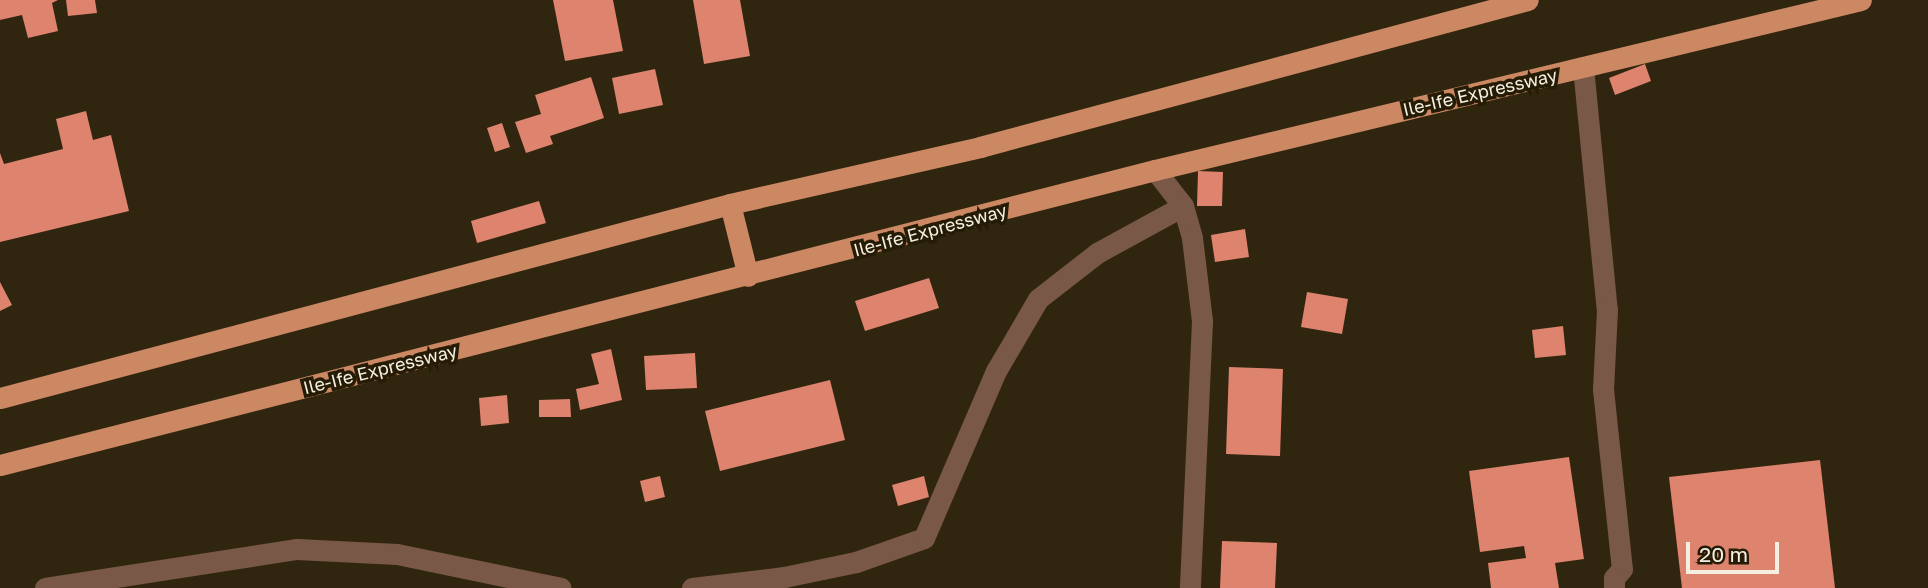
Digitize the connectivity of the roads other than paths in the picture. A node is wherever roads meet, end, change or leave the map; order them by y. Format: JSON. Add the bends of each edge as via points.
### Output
{"nodes":[{"id":1,"x":1528,"y":0,"type":"edge"},
{"id":2,"x":1861,"y":0,"type":"edge"},
{"id":3,"x":1583,"y":67,"type":"junction"},
{"id":4,"x":1155,"y":170,"type":"junction"},
{"id":5,"x":730,"y":204,"type":"junction"},
{"id":6,"x":1183,"y":206,"type":"junction"},
{"id":7,"x":748,"y":276,"type":"junction"},
{"id":8,"x":0,"y":397,"type":"edge"},
{"id":9,"x":0,"y":465,"type":"edge"},
{"id":10,"x":45,"y":588,"type":"edge"},
{"id":11,"x":561,"y":588,"type":"edge"},
{"id":12,"x":692,"y":588,"type":"edge"},
{"id":13,"x":1190,"y":588,"type":"edge"},
{"id":14,"x":1614,"y":588,"type":"edge"}],
"edges":[{"from":1,"to":5,"type":"main road","via":[[980,147]]},
{"from":2,"to":3,"type":"main road","name":"Ile-Ife Expressway"},
{"from":3,"to":4,"type":"main road","name":"Ile-Ife Expressway"},
{"from":3,"to":14,"type":"street","via":[[1607,310],[1603,389],[1622,569],[1614,578]]},
{"from":4,"to":6,"type":"street"},
{"from":4,"to":7,"type":"main road","name":"Ile-Ife Expressway"},
{"from":5,"to":7,"type":"main road"},
{"from":5,"to":8,"type":"main road"},
{"from":6,"to":12,"type":"street","via":[[1097,253],[1038,299],[996,371],[924,538],[832,567]]},
{"from":6,"to":13,"type":"street","via":[[1192,238],[1202,321]]},
{"from":7,"to":9,"type":"main road","name":"Ile-Ife Expressway"},
{"from":10,"to":11,"type":"street","via":[[297,549],[397,554]]}]}
